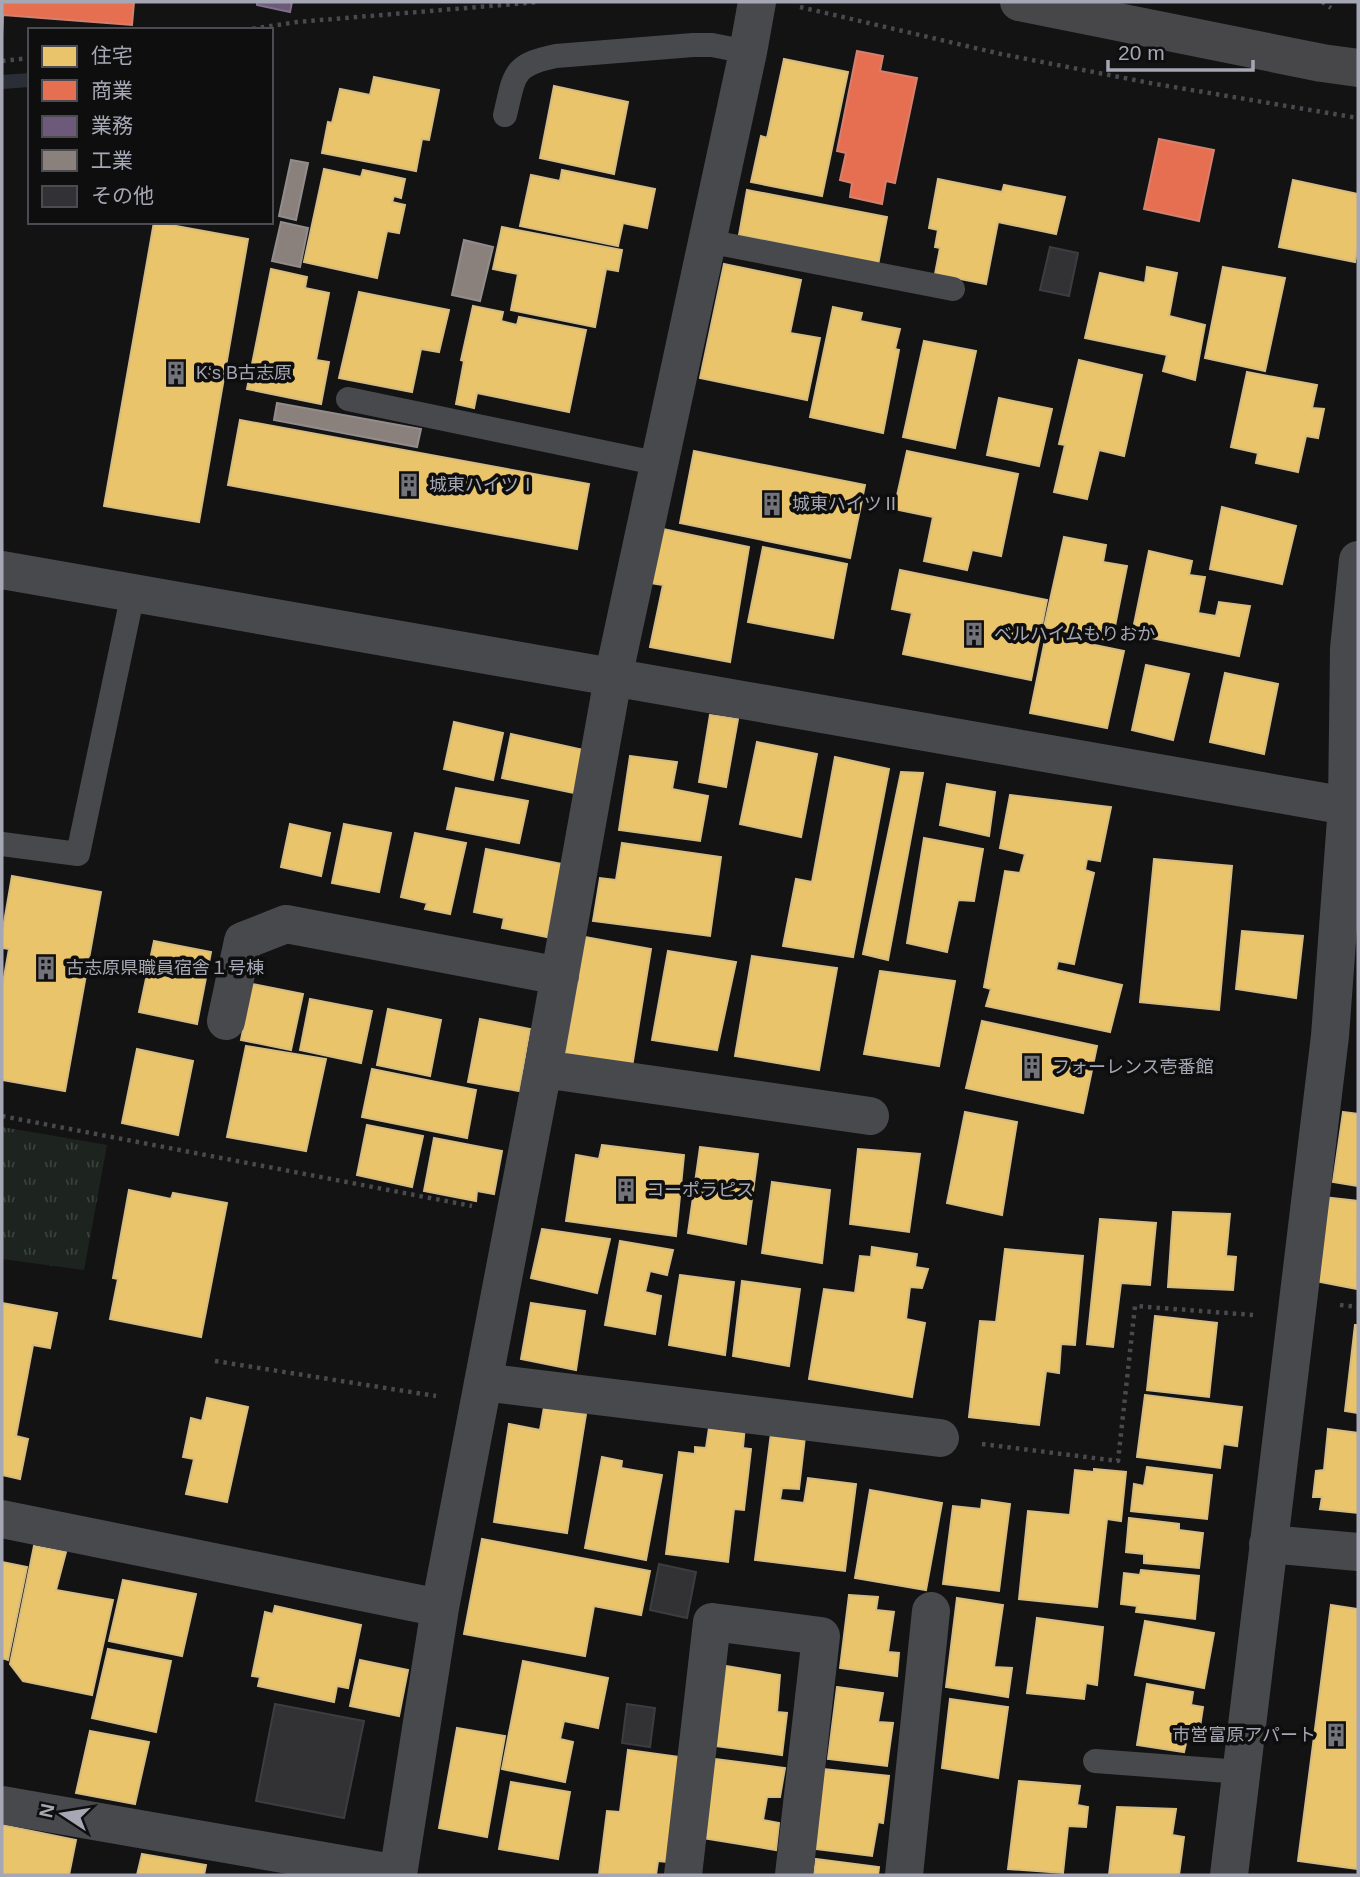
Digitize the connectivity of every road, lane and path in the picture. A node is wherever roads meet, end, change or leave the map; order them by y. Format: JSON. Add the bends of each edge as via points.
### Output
{"nodes":[{"id":1,"x":539,"y":2,"type":"edge"},
{"id":2,"x":1019,"y":2,"type":"edge"},
{"id":3,"x":1322,"y":2,"type":"edge"},
{"id":4,"x":774,"y":3,"type":"edge"},
{"id":5,"x":1331,"y":8,"type":"dead end"},
{"id":6,"x":257,"y":28,"type":"edge"},
{"id":7,"x":748,"y":52,"type":"junction"},
{"id":8,"x":28,"y":58,"type":"edge"},
{"id":9,"x":2,"y":61,"type":"edge"},
{"id":10,"x":1358,"y":68,"type":"edge"},
{"id":11,"x":505,"y":115,"type":"dead end"},
{"id":12,"x":1358,"y":118,"type":"edge"},
{"id":13,"x":707,"y":241,"type":"junction"},
{"id":14,"x":953,"y":289,"type":"dead end"},
{"id":15,"x":348,"y":399,"type":"dead end"},
{"id":16,"x":660,"y":464,"type":"junction"},
{"id":17,"x":1358,"y":561,"type":"edge"},
{"id":18,"x":2,"y":570,"type":"edge"},
{"id":19,"x":133,"y":593,"type":"junction"},
{"id":20,"x":613,"y":678,"type":"junction"},
{"id":21,"x":1352,"y":807,"type":"edge"},
{"id":22,"x":2,"y":844,"type":"edge"},
{"id":23,"x":560,"y":976,"type":"junction"},
{"id":24,"x":226,"y":1021,"type":"dead end"},
{"id":25,"x":543,"y":1069,"type":"junction"},
{"id":26,"x":2,"y":1116,"type":"edge"},
{"id":27,"x":870,"y":1116,"type":"dead end"},
{"id":28,"x":515,"y":1215,"type":"junction"},
{"id":29,"x":1296,"y":1318,"type":"junction"},
{"id":30,"x":215,"y":1361,"type":"dead end"},
{"id":31,"x":482,"y":1393,"type":"junction"},
{"id":32,"x":940,"y":1438,"type":"joint"},
{"id":33,"x":2,"y":1519,"type":"edge"},
{"id":34,"x":1268,"y":1545,"type":"junction"},
{"id":35,"x":1358,"y":1552,"type":"edge"},
{"id":36,"x":440,"y":1608,"type":"junction"},
{"id":37,"x":931,"y":1611,"type":"dead end"},
{"id":38,"x":1095,"y":1761,"type":"dead end"},
{"id":39,"x":1241,"y":1772,"type":"junction"},
{"id":40,"x":2,"y":1805,"type":"edge"},
{"id":41,"x":258,"y":1863,"type":"edge"},
{"id":42,"x":398,"y":1875,"type":"edge"},
{"id":43,"x":682,"y":1875,"type":"edge"},
{"id":44,"x":794,"y":1875,"type":"edge"},
{"id":45,"x":904,"y":1875,"type":"edge"},
{"id":46,"x":1229,"y":1875,"type":"edge"}],
"edges":[{"from":1,"to":6,"type":"path"},
{"from":2,"to":10,"type":"street"},
{"from":3,"to":5,"type":"path"},
{"from":4,"to":7,"type":"street"},
{"from":4,"to":12,"type":"path","via":[[1001,54]]},
{"from":7,"to":11,"type":"lane","via":[[693,45],[540,60],[518,72]]},
{"from":7,"to":13,"type":"street"},
{"from":8,"to":9,"type":"path"},
{"from":13,"to":14,"type":"lane"},
{"from":13,"to":16,"type":"street"},
{"from":15,"to":16,"type":"lane"},
{"from":16,"to":20,"type":"street"},
{"from":17,"to":21,"type":"street","via":[[1349,649]]},
{"from":18,"to":19,"type":"street"},
{"from":19,"to":20,"type":"street"},
{"from":19,"to":22,"type":"lane","via":[[78,854]]},
{"from":20,"to":21,"type":"street"},
{"from":20,"to":23,"type":"street"},
{"from":21,"to":29,"type":"street"},
{"from":23,"to":24,"type":"street","via":[[286,923],[243,941]]},
{"from":23,"to":25,"type":"street"},
{"from":25,"to":27,"type":"street"},
{"from":25,"to":28,"type":"street"},
{"from":26,"to":28,"type":"path"},
{"from":28,"to":31,"type":"street"},
{"from":29,"to":32,"type":"path","via":[[1135,1306],[1118,1461]]},
{"from":29,"to":34,"type":"street"},
{"from":30,"to":31,"type":"path"},
{"from":31,"to":32,"type":"street"},
{"from":31,"to":36,"type":"street"},
{"from":33,"to":36,"type":"street"},
{"from":34,"to":35,"type":"street"},
{"from":34,"to":39,"type":"street"},
{"from":36,"to":42,"type":"street"},
{"from":37,"to":45,"type":"street"},
{"from":38,"to":39,"type":"lane"},
{"from":39,"to":46,"type":"street"},
{"from":40,"to":41,"type":"street"},
{"from":41,"to":42,"type":"street"},
{"from":43,"to":44,"type":"street","via":[[712,1622],[821,1636]]}]}
